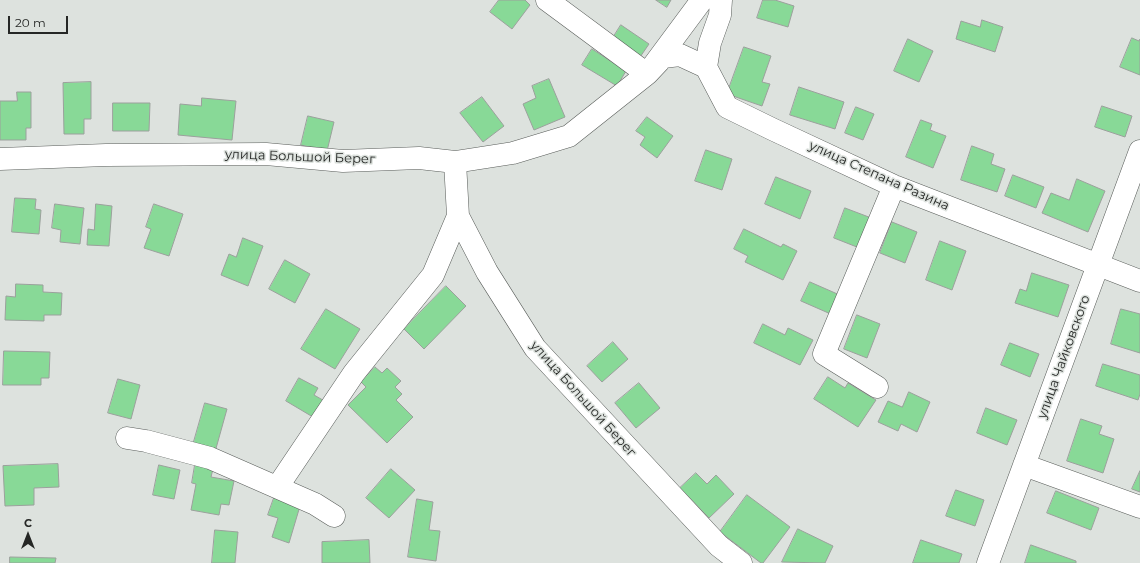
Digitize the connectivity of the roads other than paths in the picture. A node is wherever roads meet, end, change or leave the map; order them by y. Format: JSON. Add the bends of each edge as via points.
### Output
{"nodes":[{"id":1,"x":547,"y":0,"type":"edge"},
{"id":2,"x":702,"y":0,"type":"edge"},
{"id":3,"x":721,"y":0,"type":"edge"},
{"id":4,"x":706,"y":67,"type":"junction"},
{"id":5,"x":647,"y":74,"type":"junction"},
{"id":6,"x":1140,"y":151,"type":"edge"},
{"id":7,"x":0,"y":159,"type":"edge"},
{"id":8,"x":455,"y":162,"type":"junction"},
{"id":9,"x":894,"y":186,"type":"junction"},
{"id":10,"x":458,"y":216,"type":"junction"},
{"id":11,"x":1098,"y":265,"type":"junction"},
{"id":12,"x":1140,"y":281,"type":"edge"},
{"id":13,"x":877,"y":387,"type":"dead end"},
{"id":14,"x":127,"y":438,"type":"dead end"},
{"id":15,"x":1024,"y":465,"type":"junction"},
{"id":16,"x":278,"y":486,"type":"junction"},
{"id":17,"x":1140,"y":507,"type":"edge"},
{"id":18,"x":334,"y":516,"type":"dead end"},
{"id":19,"x":738,"y":562,"type":"edge"},
{"id":20,"x":988,"y":563,"type":"edge"}],
"edges":[{"from":1,"to":5,"type":"street"},
{"from":2,"to":5,"type":"street"},
{"from":3,"to":4,"type":"street","via":[[720,15],[710,43]]},
{"from":4,"to":5,"type":"street","via":[[680,55],[663,57]]},
{"from":4,"to":9,"type":"street","name":"улица Степана Разина","via":[[727,107]]},
{"from":5,"to":8,"type":"street","via":[[569,136],[513,153]]},
{"from":6,"to":11,"type":"street","name":"улица Чайковского"},
{"from":7,"to":8,"type":"street","name":"улица Большой Берег","via":[[106,155],[266,154],[343,161],[419,158]]},
{"from":8,"to":10,"type":"street","name":"улица Большой Берег"},
{"from":9,"to":11,"type":"street","name":"улица Степана Разина"},
{"from":9,"to":13,"type":"street","via":[[824,354]]},
{"from":10,"to":16,"type":"street","via":[[433,275],[354,373]]},
{"from":10,"to":19,"type":"street","name":"улица Большой Берег","via":[[488,272],[535,348],[720,546]]},
{"from":11,"to":12,"type":"street","name":"улица Степана Разина"},
{"from":11,"to":15,"type":"street","name":"улица Чайковского"},
{"from":14,"to":16,"type":"street","via":[[210,458]]},
{"from":15,"to":17,"type":"street"},
{"from":15,"to":20,"type":"street","name":"улица Чайковского"},
{"from":16,"to":18,"type":"street"}]}
